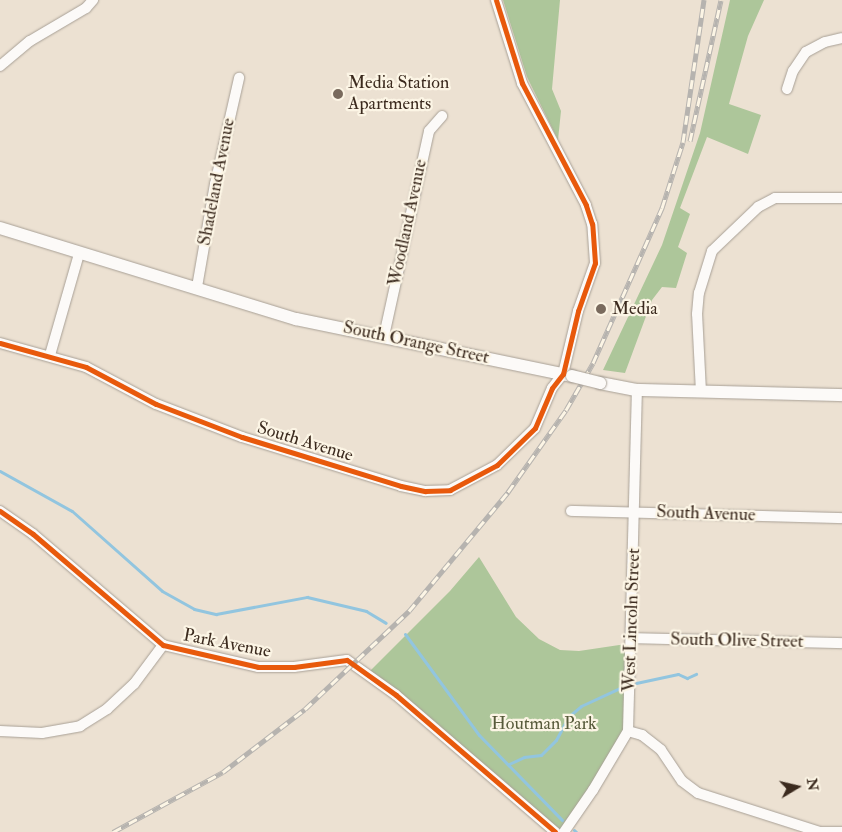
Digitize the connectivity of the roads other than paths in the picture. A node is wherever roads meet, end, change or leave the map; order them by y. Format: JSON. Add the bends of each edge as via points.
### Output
{"nodes":[{"id":1,"x":93,"y":0,"type":"edge"},
{"id":2,"x":496,"y":0,"type":"edge"},
{"id":3,"x":842,"y":38,"type":"edge"},
{"id":4,"x":0,"y":66,"type":"edge"},
{"id":5,"x":239,"y":78,"type":"dead end"},
{"id":6,"x":788,"y":90,"type":"dead end"},
{"id":7,"x":442,"y":116,"type":"dead end"},
{"id":8,"x":842,"y":198,"type":"edge"},
{"id":9,"x":0,"y":228,"type":"edge"},
{"id":10,"x":79,"y":254,"type":"junction"},
{"id":11,"x":197,"y":287,"type":"junction"},
{"id":12,"x":384,"y":336,"type":"junction"},
{"id":13,"x":0,"y":343,"type":"edge"},
{"id":14,"x":50,"y":355,"type":"junction"},
{"id":15,"x":568,"y":375,"type":"junction"},
{"id":16,"x":637,"y":390,"type":"junction"},
{"id":17,"x":701,"y":392,"type":"junction"},
{"id":18,"x":842,"y":395,"type":"edge"},
{"id":19,"x":570,"y":511,"type":"dead end"},
{"id":20,"x":0,"y":512,"type":"edge"},
{"id":21,"x":635,"y":512,"type":"junction"},
{"id":22,"x":842,"y":518,"type":"edge"},
{"id":23,"x":632,"y":638,"type":"junction"},
{"id":24,"x":842,"y":643,"type":"edge"},
{"id":25,"x":163,"y":645,"type":"junction"},
{"id":26,"x":0,"y":731,"type":"edge"},
{"id":27,"x":628,"y":732,"type":"junction"},
{"id":28,"x":555,"y":832,"type":"edge"},
{"id":29,"x":564,"y":832,"type":"edge"},
{"id":30,"x":842,"y":832,"type":"edge"}],
"edges":[{"from":1,"to":4,"type":"street","via":[[86,8],[30,41]]},
{"from":2,"to":15,"type":"street","via":[[522,83],[577,184],[592,224],[595,263],[578,311]]},
{"from":3,"to":6,"type":"street","via":[[806,52],[793,71]]},
{"from":5,"to":11,"type":"street","name":"Shadeland Avenue","via":[[215,184]]},
{"from":7,"to":12,"type":"street","name":"Woodland Avenue","via":[[428,130]]},
{"from":8,"to":17,"type":"street","via":[[775,198],[758,207],[712,251],[704,269],[697,307]]},
{"from":9,"to":10,"type":"main road","name":"South Orange Street"},
{"from":10,"to":11,"type":"main road","name":"South Orange Street"},
{"from":10,"to":14,"type":"street"},
{"from":11,"to":12,"type":"main road","name":"South Orange Street","via":[[296,318]]},
{"from":12,"to":15,"type":"main road","name":"South Orange Street"},
{"from":13,"to":14,"type":"street","name":"South Avenue"},
{"from":14,"to":15,"type":"street","name":"South Avenue","via":[[86,367],[156,404],[242,438],[425,491],[450,490],[497,465],[536,428],[552,388]]},
{"from":15,"to":16,"type":"main road","name":"South Orange Street","bridge":true},
{"from":16,"to":17,"type":"main road","name":"South Orange Street"},
{"from":16,"to":21,"type":"street","name":"West Lincoln Street"},
{"from":17,"to":18,"type":"main road","name":"South Orange Street"},
{"from":19,"to":21,"type":"street","name":"South Avenue"},
{"from":20,"to":25,"type":"street","name":"Park Avenue","via":[[33,534]]},
{"from":21,"to":22,"type":"street","name":"South Avenue"},
{"from":21,"to":23,"type":"street","name":"West Lincoln Street"},
{"from":23,"to":24,"type":"street","name":"South Olive Street"},
{"from":23,"to":27,"type":"street","name":"West Lincoln Street"},
{"from":25,"to":26,"type":"street","via":[[134,684],[106,710],[80,726],[42,734]]},
{"from":25,"to":28,"type":"street","name":"Park Avenue","via":[[258,668],[347,660],[396,695]]},
{"from":27,"to":29,"type":"street","name":"West Lincoln Street"},
{"from":27,"to":30,"type":"street","via":[[642,735],[661,750],[682,781],[698,793],[820,832]]}]}
